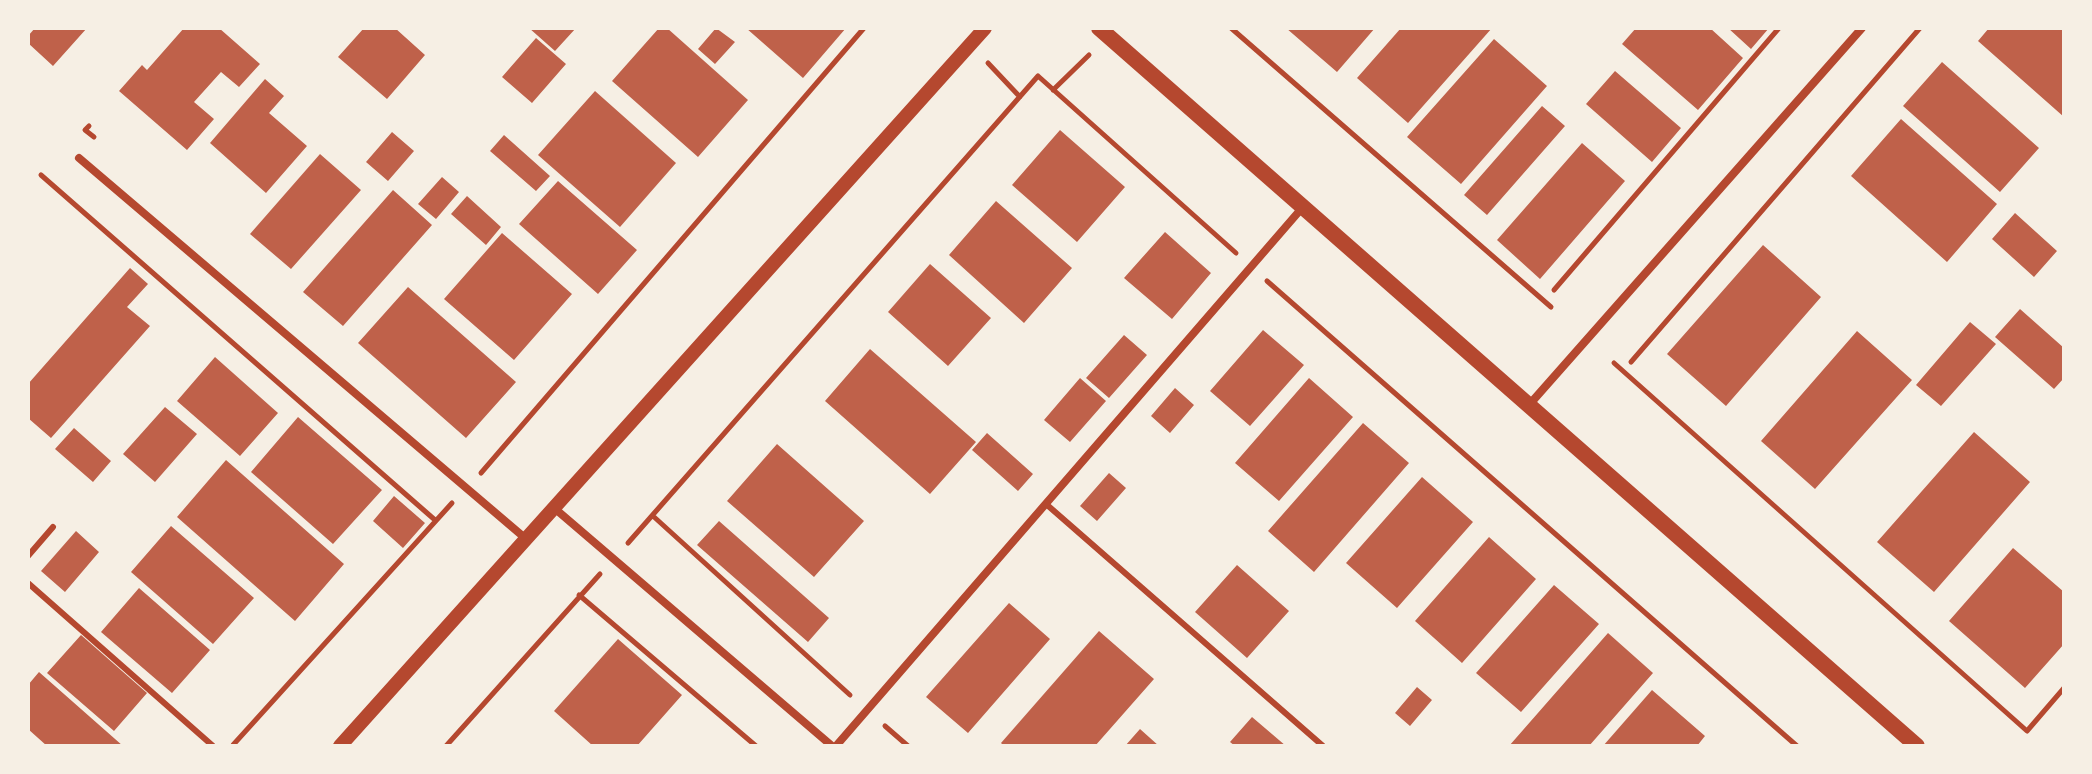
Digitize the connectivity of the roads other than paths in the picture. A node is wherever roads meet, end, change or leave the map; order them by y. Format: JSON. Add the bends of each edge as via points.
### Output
{"nodes":[{"id":1,"x":985,"y":28,"type":"edge"},
{"id":2,"x":1862,"y":28,"type":"edge"},
{"id":3,"x":1103,"y":33,"type":"edge"},
{"id":4,"x":79,"y":158,"type":"dead end"},
{"id":5,"x":1302,"y":208,"type":"junction"},
{"id":6,"x":1528,"y":405,"type":"junction"},
{"id":7,"x":1046,"y":504,"type":"junction"},
{"id":8,"x":552,"y":507,"type":"junction"},
{"id":9,"x":53,"y":527,"type":"dead end"},
{"id":10,"x":525,"y":538,"type":"junction"},
{"id":11,"x":28,"y":556,"type":"edge"},
{"id":12,"x":28,"y":583,"type":"edge"},
{"id":13,"x":213,"y":746,"type":"edge"},
{"id":14,"x":340,"y":746,"type":"edge"},
{"id":15,"x":834,"y":746,"type":"edge"},
{"id":16,"x":1323,"y":746,"type":"edge"},
{"id":17,"x":1917,"y":746,"type":"edge"}],
"edges":[{"from":1,"to":8,"type":"street"},
{"from":2,"to":6,"type":"street"},
{"from":3,"to":5,"type":"main road"},
{"from":4,"to":10,"type":"street"},
{"from":5,"to":6,"type":"main road"},
{"from":5,"to":7,"type":"street"},
{"from":6,"to":17,"type":"main road"},
{"from":7,"to":15,"type":"street"},
{"from":7,"to":16,"type":"lane"},
{"from":8,"to":10,"type":"street"},
{"from":8,"to":15,"type":"street"},
{"from":9,"to":11,"type":"lane"},
{"from":10,"to":14,"type":"street"},
{"from":12,"to":13,"type":"lane"}]}
